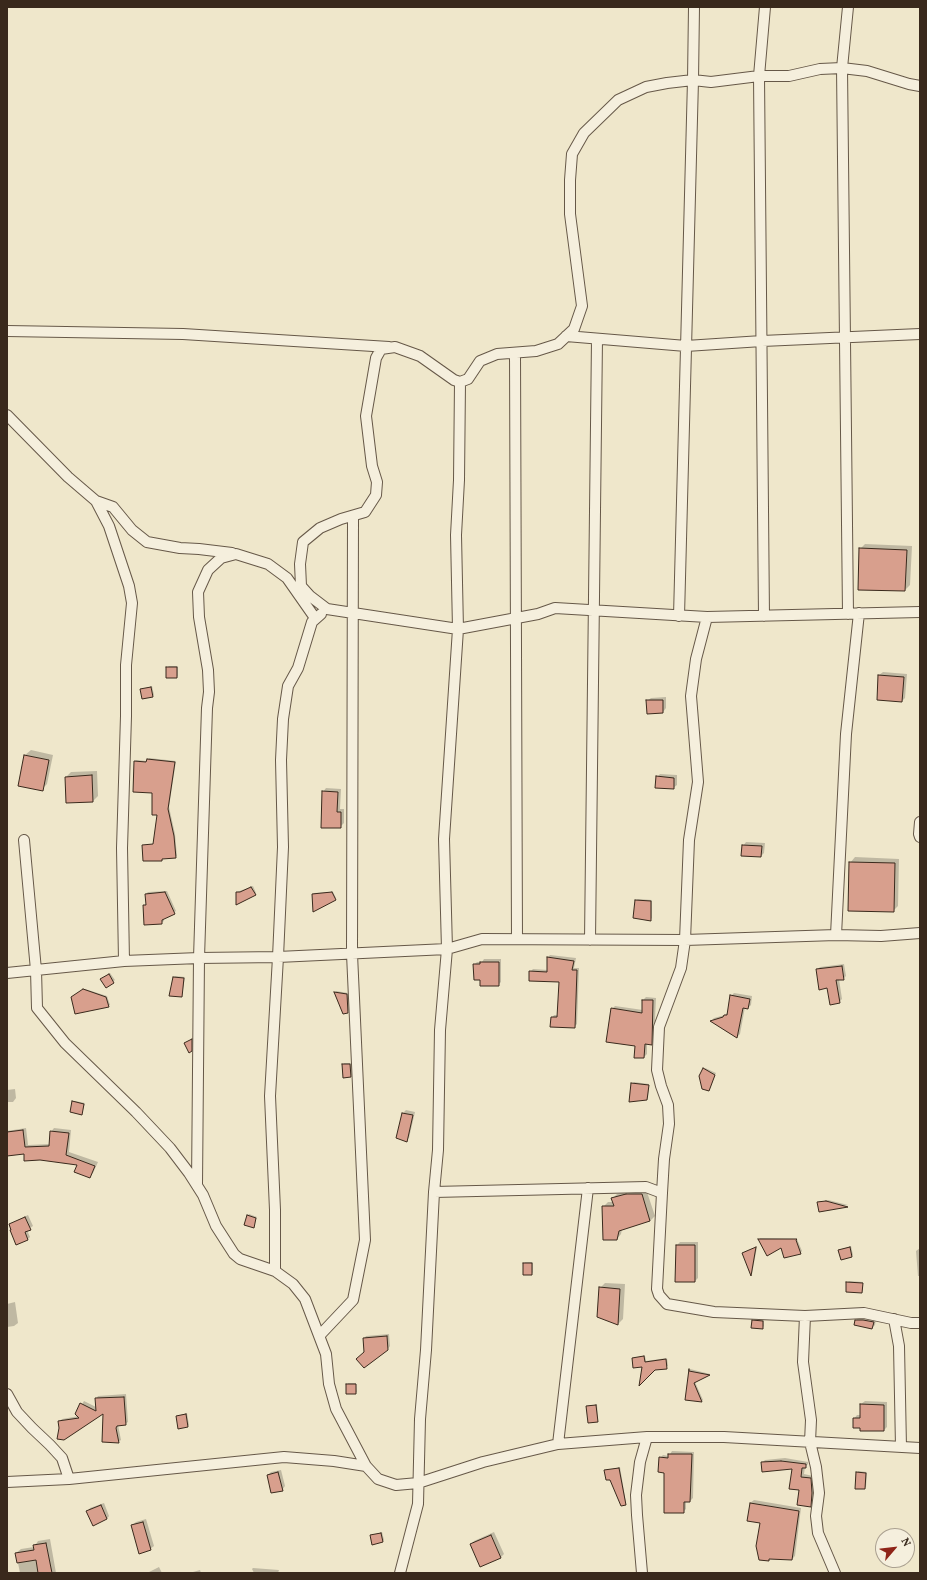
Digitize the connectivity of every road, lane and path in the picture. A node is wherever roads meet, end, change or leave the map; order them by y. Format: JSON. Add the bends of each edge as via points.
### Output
{"nodes":[{"id":1,"x":694,"y":7,"type":"edge"},
{"id":2,"x":765,"y":7,"type":"edge"},
{"id":3,"x":848,"y":7,"type":"edge"},
{"id":4,"x":842,"y":68,"type":"junction"},
{"id":5,"x":759,"y":76,"type":"junction"},
{"id":6,"x":693,"y":80,"type":"junction"},
{"id":7,"x":920,"y":86,"type":"edge"},
{"id":8,"x":7,"y":332,"type":"edge"},
{"id":9,"x":920,"y":334,"type":"edge"},
{"id":10,"x":566,"y":336,"type":"junction"},
{"id":11,"x":845,"y":337,"type":"junction"},
{"id":12,"x":597,"y":339,"type":"junction"},
{"id":13,"x":762,"y":341,"type":"junction"},
{"id":14,"x":686,"y":346,"type":"junction"},
{"id":15,"x":395,"y":347,"type":"junction"},
{"id":16,"x":515,"y":353,"type":"junction"},
{"id":17,"x":460,"y":382,"type":"junction"},
{"id":18,"x":7,"y":416,"type":"edge"},
{"id":19,"x":96,"y":500,"type":"junction"},
{"id":20,"x":353,"y":516,"type":"junction"},
{"id":21,"x":236,"y":554,"type":"junction"},
{"id":22,"x":327,"y":609,"type":"junction"},
{"id":23,"x":594,"y":611,"type":"junction"},
{"id":24,"x":920,"y":612,"type":"edge"},
{"id":25,"x":353,"y":613,"type":"junction"},
{"id":26,"x":848,"y":614,"type":"junction"},
{"id":27,"x":859,"y":614,"type":"junction"},
{"id":28,"x":679,"y":616,"type":"junction"},
{"id":29,"x":764,"y":616,"type":"junction"},
{"id":30,"x":707,"y":617,"type":"junction"},
{"id":31,"x":316,"y":618,"type":"junction"},
{"id":32,"x":516,"y":618,"type":"junction"},
{"id":33,"x":458,"y":629,"type":"junction"},
{"id":34,"x":920,"y":822,"type":"edge"},
{"id":35,"x":920,"y":837,"type":"edge"},
{"id":36,"x":24,"y":840,"type":"dead end"},
{"id":37,"x":920,"y":933,"type":"edge"},
{"id":38,"x":836,"y":935,"type":"junction"},
{"id":39,"x":517,"y":939,"type":"junction"},
{"id":40,"x":590,"y":940,"type":"junction"},
{"id":41,"x":685,"y":940,"type":"junction"},
{"id":42,"x":447,"y":949,"type":"junction"},
{"id":43,"x":352,"y":954,"type":"junction"},
{"id":44,"x":278,"y":957,"type":"junction"},
{"id":45,"x":199,"y":958,"type":"junction"},
{"id":46,"x":124,"y":961,"type":"junction"},
{"id":47,"x":36,"y":970,"type":"junction"},
{"id":48,"x":7,"y":973,"type":"edge"},
{"id":49,"x":197,"y":1185,"type":"junction"},
{"id":50,"x":588,"y":1188,"type":"junction"},
{"id":51,"x":434,"y":1192,"type":"junction"},
{"id":52,"x":662,"y":1193,"type":"junction"},
{"id":53,"x":275,"y":1271,"type":"junction"},
{"id":54,"x":805,"y":1316,"type":"junction"},
{"id":55,"x":894,"y":1319,"type":"junction"},
{"id":56,"x":920,"y":1323,"type":"edge"},
{"id":57,"x":320,"y":1335,"type":"junction"},
{"id":58,"x":7,"y":1394,"type":"edge"},
{"id":59,"x":647,"y":1437,"type":"junction"},
{"id":60,"x":810,"y":1442,"type":"junction"},
{"id":61,"x":558,"y":1444,"type":"junction"},
{"id":62,"x":900,"y":1447,"type":"junction"},
{"id":63,"x":920,"y":1448,"type":"edge"},
{"id":64,"x":366,"y":1466,"type":"junction"},
{"id":65,"x":69,"y":1479,"type":"junction"},
{"id":66,"x":7,"y":1482,"type":"edge"},
{"id":67,"x":418,"y":1483,"type":"junction"},
{"id":68,"x":400,"y":1573,"type":"edge"},
{"id":69,"x":642,"y":1573,"type":"edge"},
{"id":70,"x":835,"y":1573,"type":"edge"}],
"edges":[{"from":1,"to":6,"type":"street"},
{"from":2,"to":5,"type":"street"},
{"from":3,"to":4,"type":"street"},
{"from":4,"to":5,"type":"street","via":[[820,69],[789,76]]},
{"from":4,"to":7,"type":"street","via":[[868,71]]},
{"from":4,"to":11,"type":"street"},
{"from":5,"to":6,"type":"street","via":[[711,82]]},
{"from":5,"to":13,"type":"street"},
{"from":6,"to":10,"type":"street","via":[[646,87],[618,100],[584,133],[572,154],[570,214],[582,306],[574,329]]},
{"from":6,"to":14,"type":"street"},
{"from":8,"to":15,"type":"street","via":[[183,334]]},
{"from":9,"to":11,"type":"street"},
{"from":10,"to":12,"type":"street"},
{"from":10,"to":16,"type":"street","via":[[558,344],[536,351]]},
{"from":11,"to":13,"type":"street"},
{"from":11,"to":26,"type":"street"},
{"from":12,"to":14,"type":"street"},
{"from":12,"to":23,"type":"street"},
{"from":13,"to":14,"type":"street"},
{"from":13,"to":29,"type":"street"},
{"from":14,"to":28,"type":"street"},
{"from":15,"to":17,"type":"street","via":[[420,356]]},
{"from":15,"to":20,"type":"street","via":[[382,349],[376,358],[366,416],[372,466],[377,482],[376,495],[365,512]]},
{"from":16,"to":17,"type":"street","via":[[497,354],[480,361],[468,379]]},
{"from":16,"to":32,"type":"street"},
{"from":17,"to":33,"type":"street","via":[[456,535]]},
{"from":18,"to":19,"type":"street","via":[[68,477]]},
{"from":19,"to":21,"type":"street","via":[[113,507],[132,530],[147,542]]},
{"from":19,"to":46,"type":"street","via":[[111,533],[129,586],[132,603],[126,665],[122,848]]},
{"from":20,"to":22,"type":"street","via":[[320,528],[303,542],[301,586]]},
{"from":20,"to":25,"type":"street"},
{"from":21,"to":31,"type":"street","via":[[268,564],[287,578]]},
{"from":21,"to":45,"type":"street","via":[[221,558],[208,570],[198,592],[209,692]]},
{"from":22,"to":25,"type":"street"},
{"from":22,"to":31,"type":"street"},
{"from":23,"to":28,"type":"street"},
{"from":23,"to":32,"type":"street","via":[[555,608]]},
{"from":23,"to":40,"type":"street"},
{"from":24,"to":27,"type":"street"},
{"from":25,"to":33,"type":"street"},
{"from":25,"to":43,"type":"street"},
{"from":26,"to":27,"type":"street"},
{"from":26,"to":29,"type":"street"},
{"from":27,"to":38,"type":"street","via":[[846,734]]},
{"from":28,"to":30,"type":"street"},
{"from":29,"to":30,"type":"street"},
{"from":30,"to":41,"type":"street","via":[[696,659],[691,696],[698,782],[689,840]]},
{"from":31,"to":44,"type":"street","via":[[312,622],[298,668],[288,686],[284,719],[281,760],[283,847]]},
{"from":32,"to":33,"type":"street"},
{"from":32,"to":39,"type":"street"},
{"from":33,"to":42,"type":"street","via":[[444,839]]},
{"from":34,"to":35,"type":"street"},
{"from":36,"to":47,"type":"street"},
{"from":37,"to":38,"type":"street","via":[[881,936]]},
{"from":38,"to":41,"type":"street"},
{"from":39,"to":40,"type":"street"},
{"from":39,"to":42,"type":"street","via":[[482,939]]},
{"from":40,"to":41,"type":"street"},
{"from":41,"to":52,"type":"street","via":[[681,968],[659,1027],[657,1070],[668,1105],[669,1124]]},
{"from":42,"to":43,"type":"street"},
{"from":42,"to":51,"type":"street","via":[[440,1030],[438,1150]]},
{"from":43,"to":44,"type":"street"},
{"from":43,"to":57,"type":"street","via":[[365,1240],[353,1300]]},
{"from":44,"to":45,"type":"street"},
{"from":44,"to":53,"type":"street","via":[[270,1096]]},
{"from":45,"to":46,"type":"street"},
{"from":45,"to":49,"type":"street"},
{"from":46,"to":47,"type":"street"},
{"from":47,"to":48,"type":"street"},
{"from":47,"to":49,"type":"street","via":[[37,1008],[65,1043],[170,1148]]},
{"from":49,"to":53,"type":"street","via":[[216,1226],[234,1254],[240,1259]]},
{"from":50,"to":51,"type":"street"},
{"from":50,"to":52,"type":"street","via":[[646,1187]]},
{"from":50,"to":61,"type":"street"},
{"from":51,"to":67,"type":"street"},
{"from":52,"to":54,"type":"street","via":[[657,1289],[667,1304],[714,1312]]},
{"from":53,"to":57,"type":"street","via":[[293,1284],[306,1299]]},
{"from":54,"to":55,"type":"street","via":[[864,1313]]},
{"from":54,"to":60,"type":"street","via":[[803,1362],[811,1420]]},
{"from":55,"to":56,"type":"street"},
{"from":55,"to":62,"type":"street","via":[[899,1346]]},
{"from":57,"to":64,"type":"street","via":[[336,1409]]},
{"from":58,"to":65,"type":"street","via":[[18,1412],[62,1458]]},
{"from":59,"to":60,"type":"street","via":[[724,1437]]},
{"from":59,"to":61,"type":"street"},
{"from":59,"to":69,"type":"street","via":[[640,1462],[636,1495]]},
{"from":60,"to":62,"type":"street"},
{"from":60,"to":70,"type":"street","via":[[819,1493],[816,1516],[818,1533]]},
{"from":61,"to":67,"type":"street","via":[[483,1462]]},
{"from":62,"to":63,"type":"street"},
{"from":64,"to":65,"type":"street","via":[[284,1457]]},
{"from":64,"to":67,"type":"street","via":[[372,1474],[386,1482],[396,1485]]},
{"from":65,"to":66,"type":"street"},
{"from":67,"to":68,"type":"street","via":[[418,1504]]}]}
